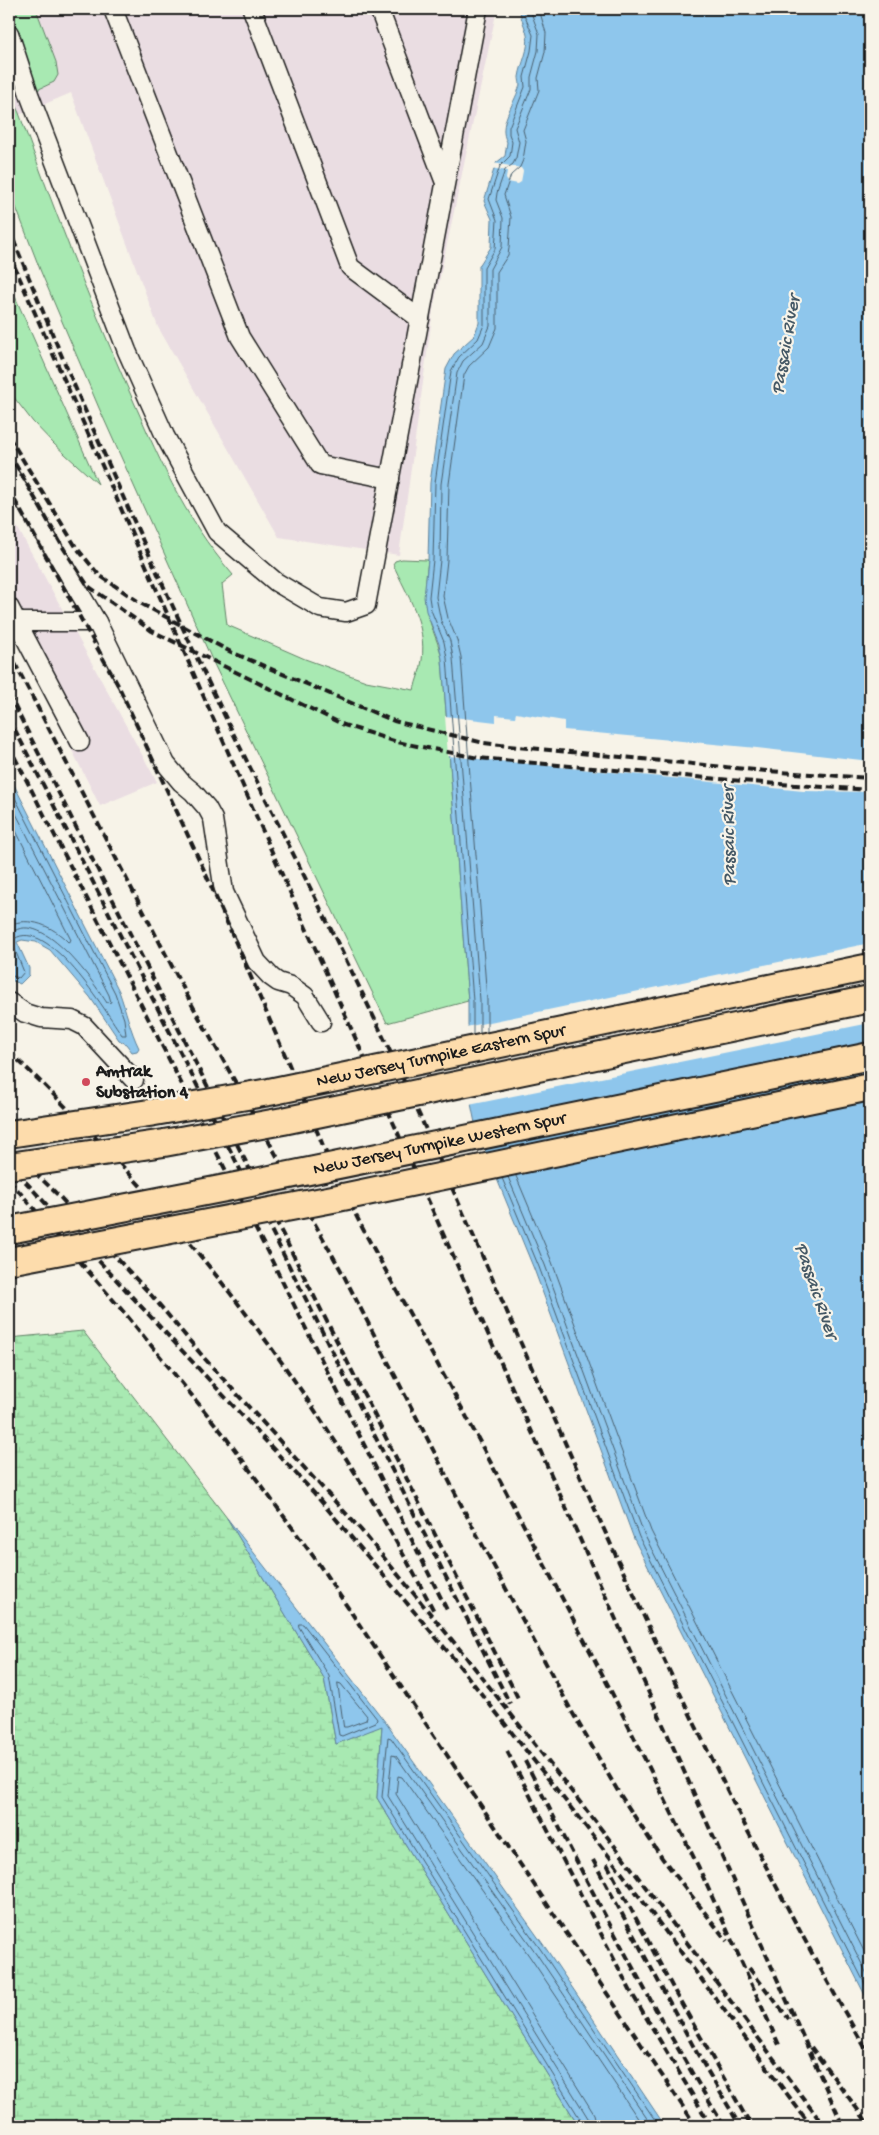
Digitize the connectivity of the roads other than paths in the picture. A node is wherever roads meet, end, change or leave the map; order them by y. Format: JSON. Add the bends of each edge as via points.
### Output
{"nodes":[{"id":1,"x":114,"y":9,"type":"edge"},
{"id":2,"x":252,"y":9,"type":"edge"},
{"id":3,"x":379,"y":9,"type":"edge"},
{"id":4,"x":478,"y":9,"type":"edge"},
{"id":5,"x":9,"y":33,"type":"edge"},
{"id":6,"x":444,"y":180,"type":"junction"},
{"id":7,"x":420,"y":319,"type":"junction"},
{"id":8,"x":9,"y":474,"type":"edge"},
{"id":9,"x":390,"y":479,"type":"junction"},
{"id":10,"x":13,"y":615,"type":"edge"},
{"id":11,"x":97,"y":622,"type":"junction"},
{"id":12,"x":80,"y":742,"type":"dead end"},
{"id":13,"x":870,"y":967,"type":"edge"},
{"id":14,"x":870,"y":999,"type":"edge"},
{"id":15,"x":9,"y":1002,"type":"edge"},
{"id":16,"x":321,"y":1022,"type":"dead end"},
{"id":17,"x":870,"y":1056,"type":"edge"},
{"id":18,"x":134,"y":1080,"type":"dead end"},
{"id":19,"x":870,"y":1088,"type":"edge"},
{"id":20,"x":9,"y":1134,"type":"edge"},
{"id":21,"x":9,"y":1166,"type":"edge"},
{"id":22,"x":9,"y":1230,"type":"edge"},
{"id":23,"x":9,"y":1261,"type":"edge"}],
"edges":[{"from":1,"to":9,"type":"lane","via":[[240,337],[320,465]]},
{"from":2,"to":7,"type":"lane","via":[[350,267]]},
{"from":3,"to":6,"type":"lane"},
{"from":4,"to":6,"type":"lane"},
{"from":5,"to":9,"type":"lane","via":[[127,351],[165,436],[217,532],[276,582],[320,608],[346,612],[366,605]]},
{"from":6,"to":7,"type":"lane"},
{"from":7,"to":9,"type":"lane"},
{"from":8,"to":11,"type":"lane"},
{"from":10,"to":11,"type":"lane"},
{"from":10,"to":12,"type":"lane"},
{"from":11,"to":16,"type":"lane","via":[[166,764],[194,792],[213,819],[224,892],[252,952],[271,977],[305,996]]},
{"from":13,"to":20,"type":"highway","name":"New Jersey Turnpike Eastern Spur","bridge":true,"via":[[260,1093]]},
{"from":14,"to":21,"type":"highway","name":"New Jersey Turnpike Eastern Spur","bridge":true,"via":[[283,1121]]},
{"from":15,"to":18,"type":"lane","via":[[25,1013],[41,1018],[72,1020],[84,1026]]},
{"from":17,"to":22,"type":"highway","name":"New Jersey Turnpike Western Spur","bridge":true},
{"from":19,"to":23,"type":"highway","name":"New Jersey Turnpike Western Spur","bridge":true,"via":[[271,1211]]}]}
